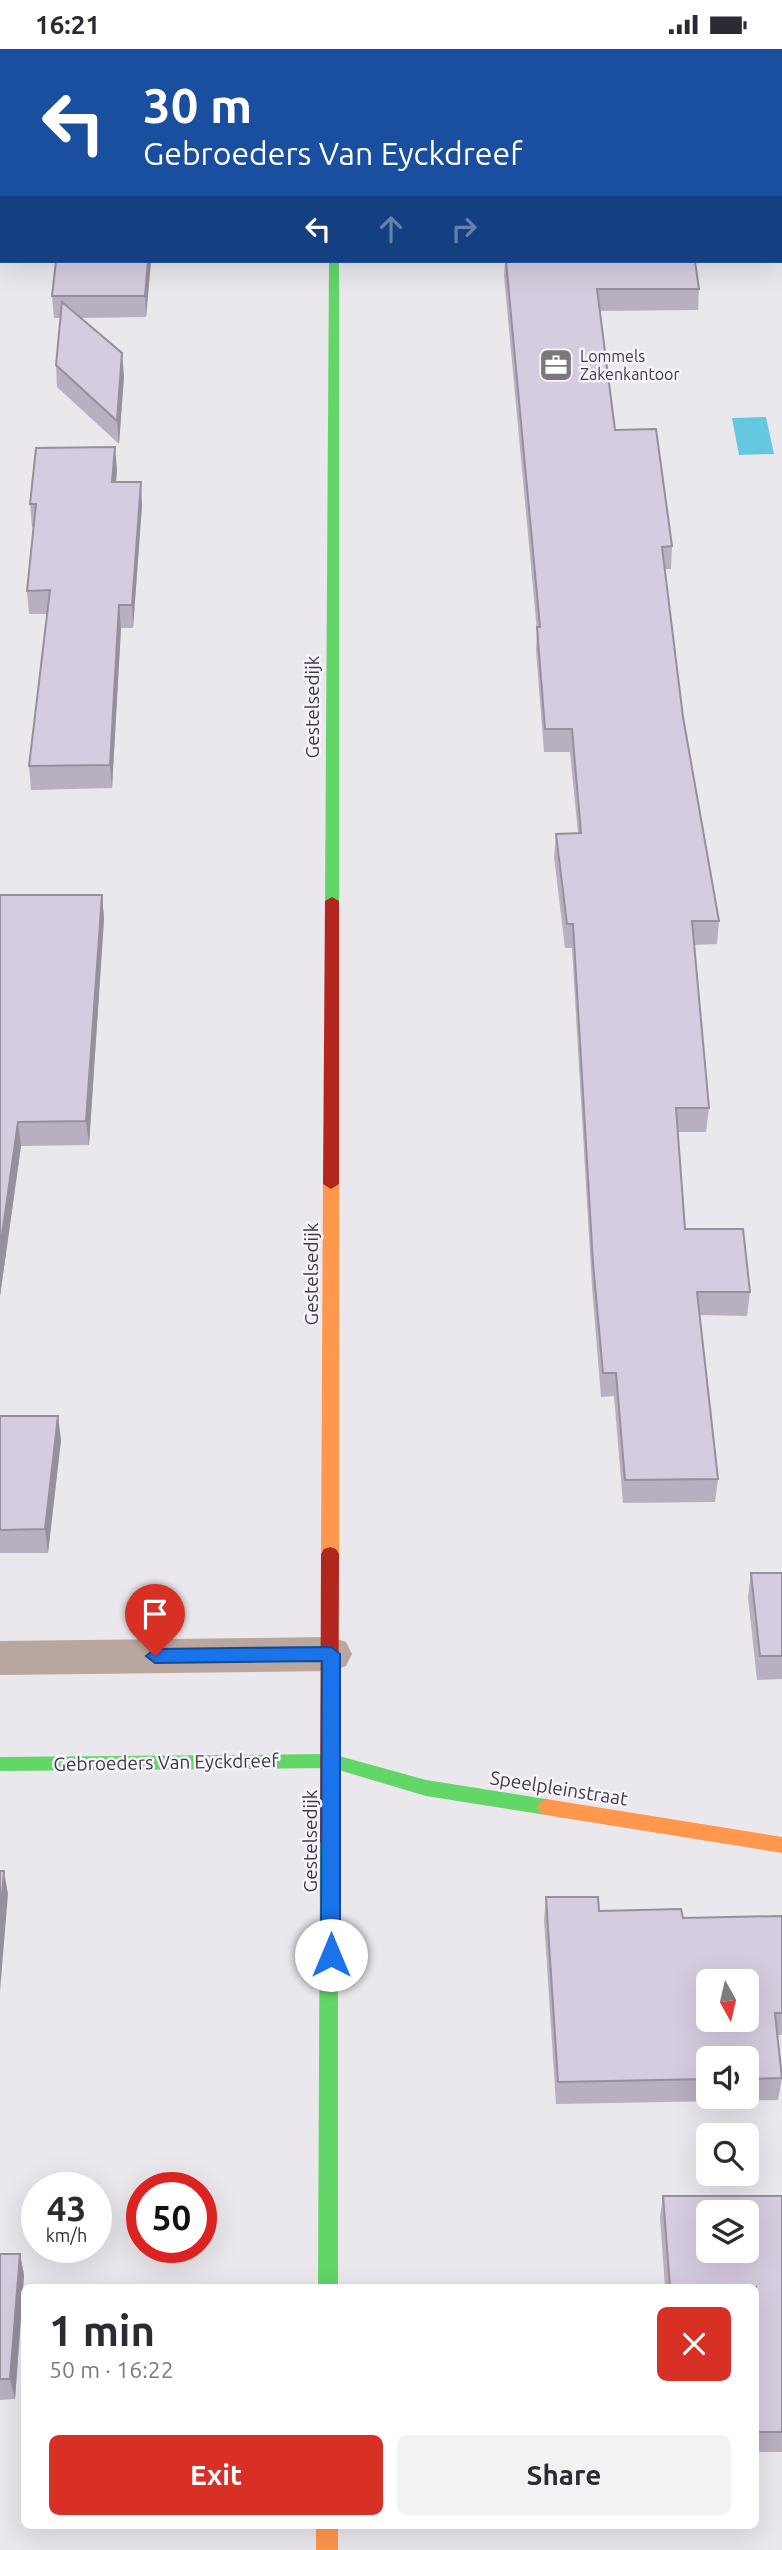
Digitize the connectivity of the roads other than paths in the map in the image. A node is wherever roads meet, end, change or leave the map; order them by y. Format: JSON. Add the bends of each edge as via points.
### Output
{"nodes":[{"id":1,"x":334,"y":263,"type":"edge"},
{"id":2,"x":331,"y":1654,"type":"junction"},
{"id":3,"x":0,"y":1658,"type":"edge"},
{"id":4,"x":332,"y":1761,"type":"junction"},
{"id":5,"x":0,"y":1764,"type":"edge"},
{"id":6,"x":782,"y":1845,"type":"edge"},
{"id":7,"x":328,"y":2284,"type":"edge"},
{"id":8,"x":327,"y":2529,"type":"edge"},
{"id":9,"x":327,"y":2550,"type":"edge"}],
"edges":[{"from":1,"to":2,"type":"main road","name":"Gestelsedijk"},
{"from":2,"to":3,"type":"street"},
{"from":2,"to":4,"type":"main road","name":"Gestelsedijk"},
{"from":4,"to":5,"type":"main road","name":"Gebroeders Van Eyckdreef"},
{"from":4,"to":6,"type":"main road","name":"Speelpleinstraat","via":[[426,1787]]},
{"from":4,"to":7,"type":"main road","name":"Gestelsedijk"},
{"from":8,"to":9,"type":"main road"}]}
